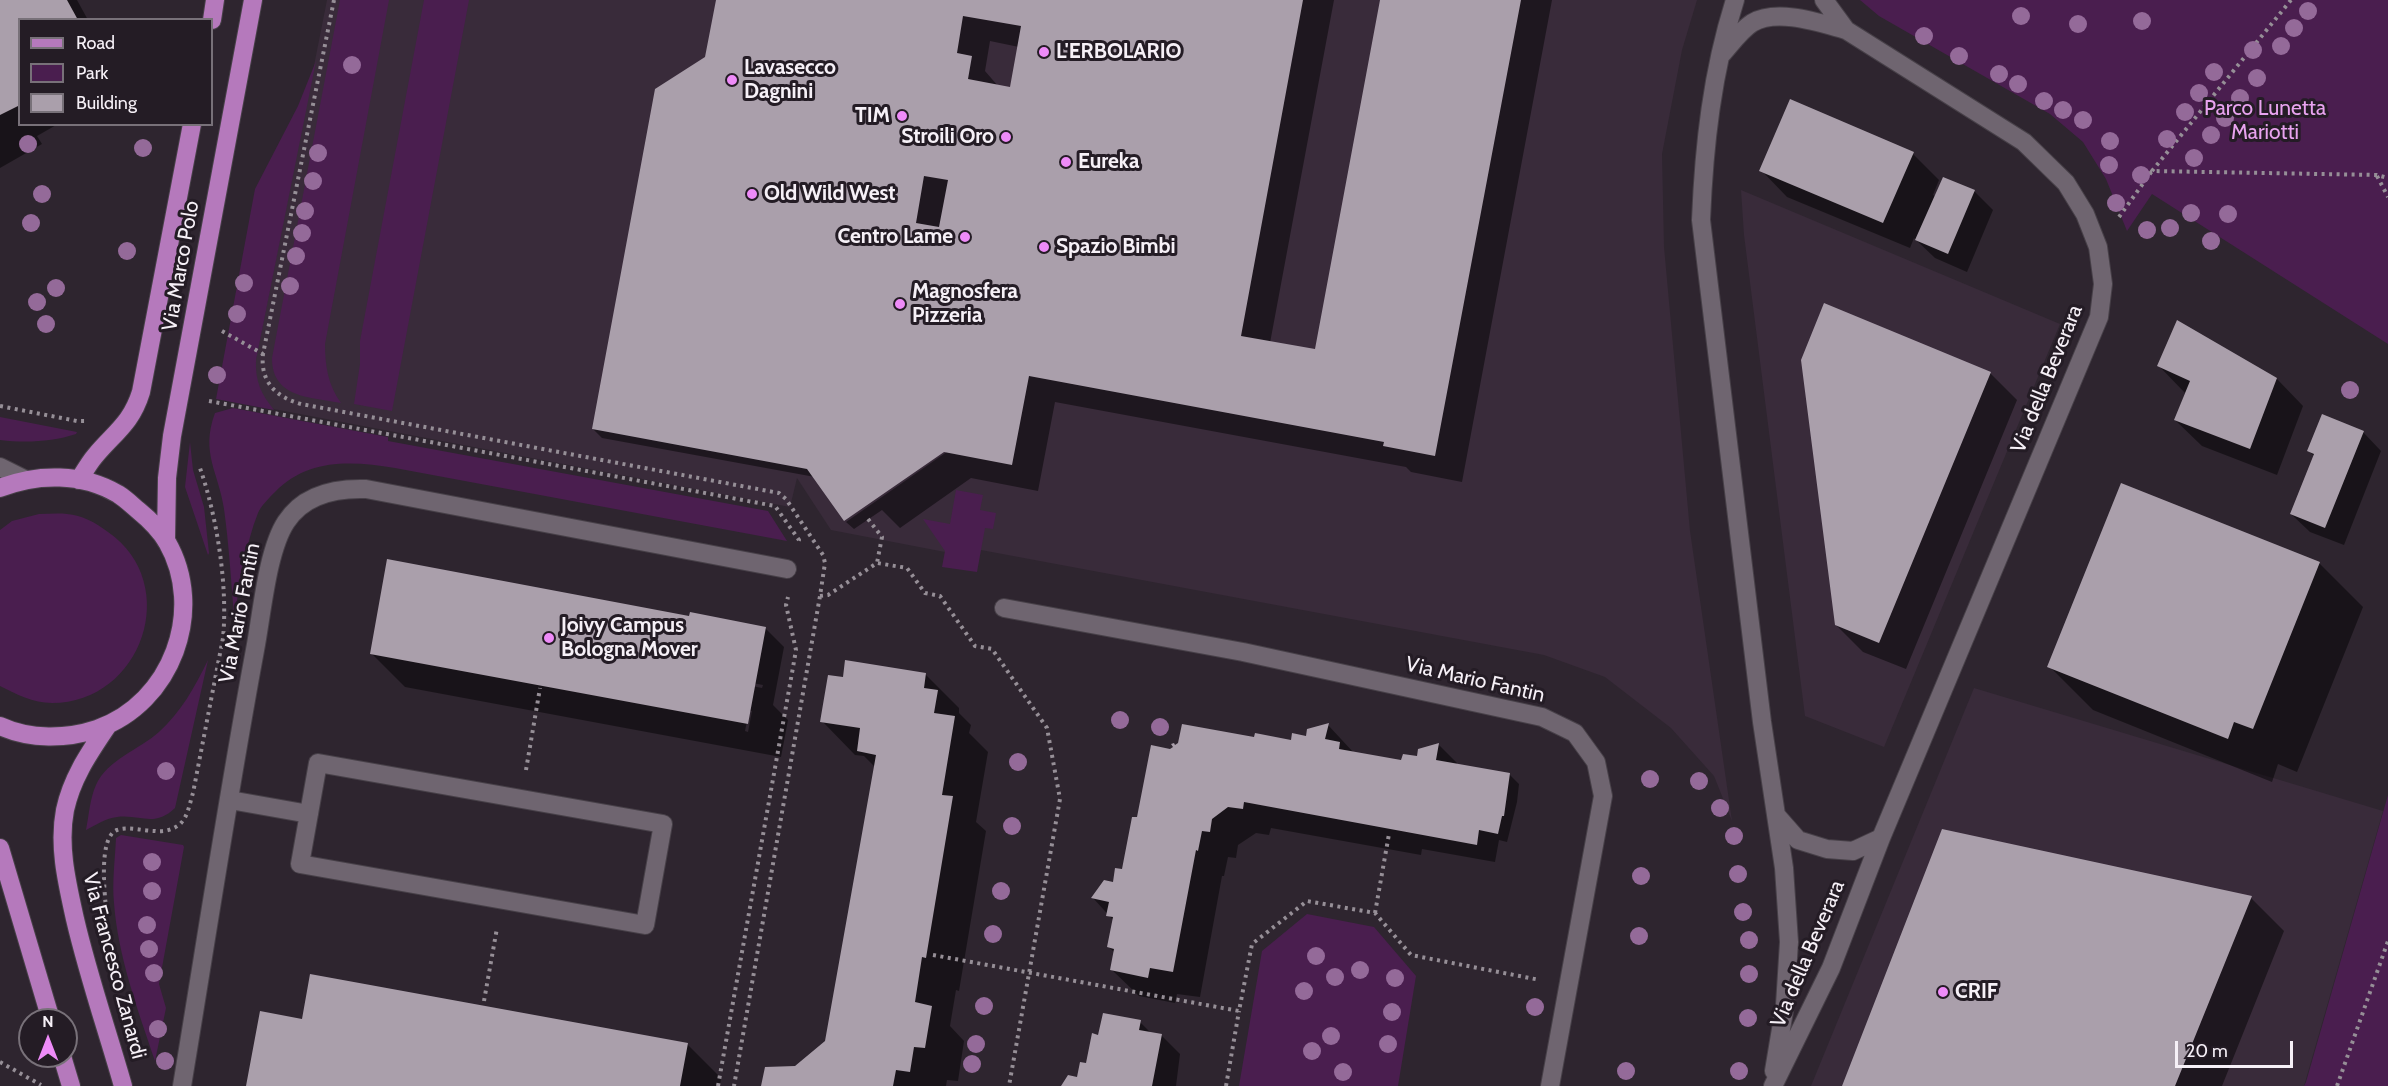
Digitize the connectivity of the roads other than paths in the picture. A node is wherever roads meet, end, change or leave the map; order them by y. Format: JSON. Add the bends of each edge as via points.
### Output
{"nodes":[{"id":1,"x":215,"y":0,"type":"edge"},
{"id":2,"x":253,"y":0,"type":"edge"},
{"id":3,"x":1735,"y":0,"type":"edge"},
{"id":4,"x":1824,"y":0,"type":"edge"},
{"id":5,"x":212,"y":18,"type":"edge"},
{"id":6,"x":1846,"y":30,"type":"junction"},
{"id":7,"x":1720,"y":56,"type":"junction"},
{"id":8,"x":192,"y":126,"type":"edge"},
{"id":9,"x":0,"y":467,"type":"edge"},
{"id":10,"x":26,"y":480,"type":"junction"},
{"id":11,"x":79,"y":480,"type":"junction"},
{"id":12,"x":0,"y":488,"type":"edge"},
{"id":13,"x":166,"y":541,"type":"junction"},
{"id":14,"x":787,"y":568,"type":"dead end"},
{"id":15,"x":1004,"y":608,"type":"dead end"},
{"id":16,"x":108,"y":725,"type":"junction"},
{"id":17,"x":0,"y":726,"type":"edge"},
{"id":18,"x":230,"y":800,"type":"junction"},
{"id":19,"x":309,"y":814,"type":"junction"},
{"id":20,"x":1776,"y":815,"type":"junction"},
{"id":21,"x":1881,"y":838,"type":"junction"},
{"id":22,"x":0,"y":848,"type":"edge"},
{"id":23,"x":47,"y":1008,"type":"edge"},
{"id":24,"x":66,"y":1068,"type":"edge"},
{"id":25,"x":71,"y":1086,"type":"edge"},
{"id":26,"x":123,"y":1086,"type":"edge"},
{"id":27,"x":182,"y":1086,"type":"edge"},
{"id":28,"x":1550,"y":1086,"type":"edge"},
{"id":29,"x":1773,"y":1086,"type":"edge"}],
"edges":[{"from":1,"to":5,"type":"main road"},
{"from":2,"to":13,"type":"main road","name":"Via Marco Polo","via":[[174,426],[167,478]]},
{"from":3,"to":7,"type":"street","name":"Via della Beverara"},
{"from":4,"to":6,"type":"street","name":"Via della Beverara"},
{"from":6,"to":7,"type":"street","name":"Via della Beverara","via":[[1801,18],[1762,19],[1751,24]]},
{"from":6,"to":21,"type":"street","name":"Via della Beverara","via":[[2024,142],[2066,183],[2085,214],[2098,247],[2103,285],[2099,317]]},
{"from":7,"to":20,"type":"street","name":"Via della Beverara","via":[[1703,158],[1701,220]]},
{"from":8,"to":11,"type":"main road","name":"Via Marco Polo","via":[[141,392],[125,426],[94,457]]},
{"from":9,"to":10,"type":"street"},
{"from":10,"to":11,"type":"main road"},
{"from":10,"to":12,"type":"main road"},
{"from":11,"to":13,"type":"main road","via":[[120,495],[153,523]]},
{"from":13,"to":16,"type":"main road","via":[[180,577],[184,616],[176,652],[158,686]]},
{"from":14,"to":18,"type":"street","name":"Via Mario Fantin","via":[[382,491],[339,489],[317,496],[295,510],[276,542],[244,704]]},
{"from":15,"to":28,"type":"street","name":"Via Mario Fantin","via":[[1244,652],[1542,717],[1575,734],[1596,762],[1603,796]]},
{"from":16,"to":17,"type":"main road","via":[[63,737],[42,737]]},
{"from":16,"to":26,"type":"main road","name":"Via Francesco Zanardi","via":[[75,777],[62,838],[68,890],[84,957]]},
{"from":18,"to":19,"type":"street"},
{"from":18,"to":27,"type":"street","name":"Via Mario Fantin"},
{"from":19,"to":19,"type":"street","via":[[318,763],[663,824],[645,925],[300,864]]},
{"from":20,"to":21,"type":"street","name":"Via della Beverara","via":[[1798,840],[1827,849],[1853,851]]},
{"from":20,"to":29,"type":"street","name":"Via della Beverara","via":[[1789,942]]},
{"from":21,"to":29,"type":"street","name":"Via della Beverara","via":[[1831,968]]},
{"from":22,"to":23,"type":"main road"},
{"from":24,"to":25,"type":"main road"}]}
